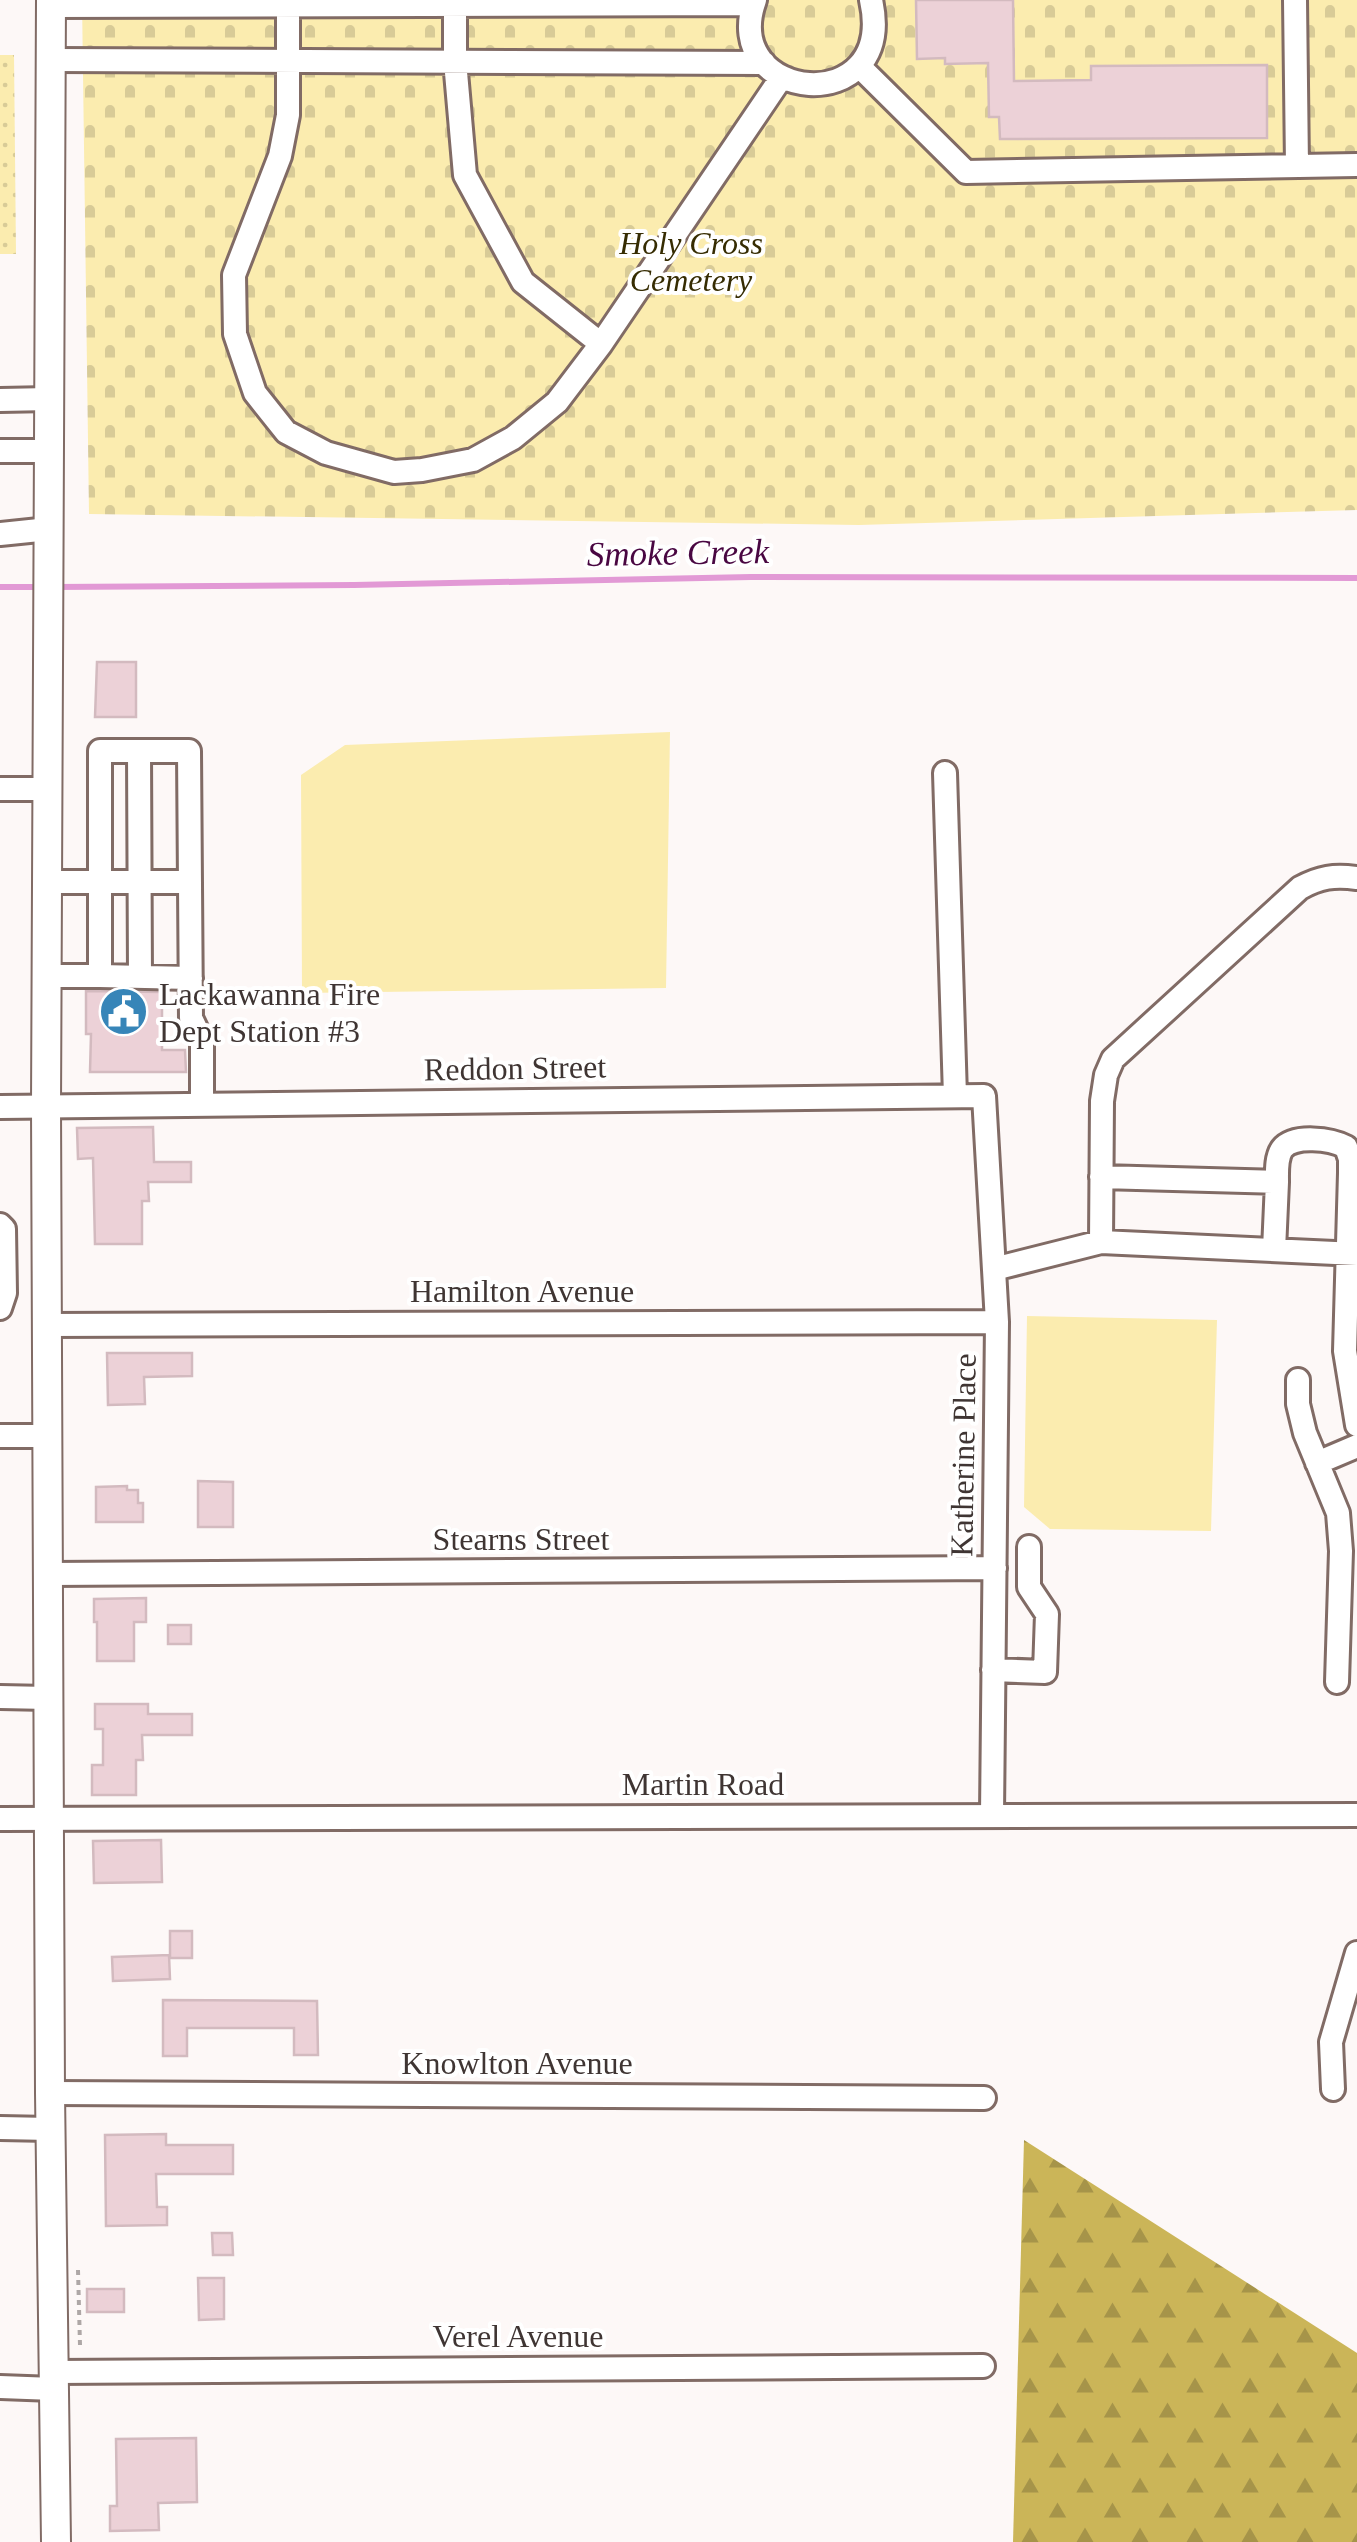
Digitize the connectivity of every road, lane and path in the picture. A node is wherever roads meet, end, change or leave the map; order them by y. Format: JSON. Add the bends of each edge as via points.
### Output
{"nodes":[{"id":1,"x":871,"y":0,"type":"edge"},
{"id":2,"x":1295,"y":0,"type":"edge"},
{"id":3,"x":455,"y":2,"type":"edge"},
{"id":4,"x":754,"y":2,"type":"edge"},
{"id":5,"x":51,"y":3,"type":"edge"},
{"id":6,"x":288,"y":5,"type":"junction"},
{"id":7,"x":52,"y":60,"type":"junction"},
{"id":8,"x":290,"y":61,"type":"junction"},
{"id":9,"x":455,"y":61,"type":"junction"},
{"id":10,"x":858,"y":66,"type":"junction"},
{"id":11,"x":773,"y":70,"type":"junction"},
{"id":12,"x":1357,"y":165,"type":"edge"},
{"id":13,"x":1297,"y":166,"type":"junction"},
{"id":14,"x":601,"y":344,"type":"junction"},
{"id":15,"x":50,"y":399,"type":"junction"},
{"id":16,"x":0,"y":400,"type":"edge"},
{"id":17,"x":50,"y":450,"type":"junction"},
{"id":18,"x":0,"y":451,"type":"edge"},
{"id":19,"x":49,"y":529,"type":"junction"},
{"id":20,"x":0,"y":534,"type":"edge"},
{"id":21,"x":138,"y":751,"type":"junction"},
{"id":22,"x":945,"y":773,"type":"dead end"},
{"id":23,"x":0,"y":790,"type":"edge"},
{"id":24,"x":48,"y":790,"type":"junction"},
{"id":25,"x":1357,"y":878,"type":"edge"},
{"id":26,"x":139,"y":881,"type":"junction"},
{"id":27,"x":47,"y":882,"type":"junction"},
{"id":28,"x":99,"y":882,"type":"junction"},
{"id":29,"x":190,"y":882,"type":"junction"},
{"id":30,"x":47,"y":976,"type":"junction"},
{"id":31,"x":100,"y":976,"type":"junction"},
{"id":32,"x":140,"y":977,"type":"junction"},
{"id":33,"x":191,"y":978,"type":"junction"},
{"id":34,"x":955,"y":1096,"type":"junction"},
{"id":35,"x":984,"y":1096,"type":"joint"},
{"id":36,"x":202,"y":1105,"type":"junction"},
{"id":37,"x":0,"y":1107,"type":"edge"},
{"id":38,"x":46,"y":1107,"type":"junction"},
{"id":39,"x":1102,"y":1177,"type":"junction"},
{"id":40,"x":1276,"y":1182,"type":"junction"},
{"id":41,"x":0,"y":1225,"type":"edge"},
{"id":42,"x":1101,"y":1242,"type":"junction"},
{"id":43,"x":1274,"y":1250,"type":"junction"},
{"id":44,"x":1352,"y":1254,"type":"edge"},
{"id":45,"x":47,"y":1261,"type":"junction"},
{"id":46,"x":4,"y":1262,"type":"junction"},
{"id":47,"x":994,"y":1269,"type":"junction"},
{"id":48,"x":0,"y":1308,"type":"edge"},
{"id":49,"x":998,"y":1322,"type":"junction"},
{"id":50,"x":47,"y":1324,"type":"junction"},
{"id":51,"x":1298,"y":1380,"type":"dead end"},
{"id":52,"x":1357,"y":1425,"type":"edge"},
{"id":53,"x":0,"y":1436,"type":"edge"},
{"id":54,"x":48,"y":1436,"type":"junction"},
{"id":55,"x":1357,"y":1446,"type":"edge"},
{"id":56,"x":1317,"y":1463,"type":"junction"},
{"id":57,"x":1030,"y":1547,"type":"dead end"},
{"id":58,"x":995,"y":1568,"type":"junction"},
{"id":59,"x":48,"y":1574,"type":"junction"},
{"id":60,"x":1349,"y":1629,"type":"edge"},
{"id":61,"x":994,"y":1670,"type":"junction"},
{"id":62,"x":1338,"y":1682,"type":"dead end"},
{"id":63,"x":0,"y":1696,"type":"edge"},
{"id":64,"x":48,"y":1698,"type":"junction"},
{"id":65,"x":992,"y":1815,"type":"junction"},
{"id":66,"x":1357,"y":1815,"type":"edge"},
{"id":67,"x":0,"y":1818,"type":"edge"},
{"id":68,"x":49,"y":1820,"type":"junction"},
{"id":69,"x":1357,"y":1953,"type":"edge"},
{"id":70,"x":1333,"y":2089,"type":"dead end"},
{"id":71,"x":50,"y":2094,"type":"junction"},
{"id":72,"x":984,"y":2098,"type":"dead end"},
{"id":73,"x":0,"y":2128,"type":"edge"},
{"id":74,"x":50,"y":2129,"type":"junction"},
{"id":75,"x":78,"y":2254,"type":"dead end"},
{"id":76,"x":80,"y":2345,"type":"dead end"},
{"id":77,"x":983,"y":2366,"type":"dead end"},
{"id":78,"x":54,"y":2380,"type":"junction"},
{"id":79,"x":0,"y":2387,"type":"edge"},
{"id":80,"x":56,"y":2542,"type":"edge"}],
"edges":[{"from":1,"to":10,"type":"street","via":[[876,21]]},
{"from":2,"to":13,"type":"street"},
{"from":3,"to":4,"type":"street"},
{"from":3,"to":6,"type":"street"},
{"from":3,"to":9,"type":"street"},
{"from":4,"to":11,"type":"street","via":[[753,44]]},
{"from":5,"to":6,"type":"street"},
{"from":5,"to":7,"type":"main road"},
{"from":6,"to":8,"type":"street"},
{"from":7,"to":8,"type":"street"},
{"from":7,"to":15,"type":"main road"},
{"from":8,"to":9,"type":"street"},
{"from":8,"to":14,"type":"street","via":[[280,156],[234,275],[235,334],[254,393],[286,432],[326,453],[394,472],[473,460],[556,402]]},
{"from":9,"to":11,"type":"street"},
{"from":9,"to":14,"type":"street","via":[[465,175],[524,282]]},
{"from":10,"to":11,"type":"street","via":[[816,86],[794,84]]},
{"from":10,"to":13,"type":"street","via":[[966,172]]},
{"from":11,"to":14,"type":"street"},
{"from":12,"to":13,"type":"street"},
{"from":15,"to":16,"type":"street"},
{"from":15,"to":17,"type":"main road"},
{"from":17,"to":18,"type":"street"},
{"from":17,"to":19,"type":"main road"},
{"from":19,"to":20,"type":"street"},
{"from":19,"to":24,"type":"main road"},
{"from":21,"to":26,"type":"street"},
{"from":21,"to":28,"type":"street","via":[[100,751]]},
{"from":21,"to":29,"type":"street","via":[[189,751]]},
{"from":22,"to":34,"type":"street"},
{"from":23,"to":24,"type":"street"},
{"from":24,"to":27,"type":"main road"},
{"from":25,"to":39,"type":"street","via":[[1319,878],[1300,888],[1113,1060],[1102,1101]]},
{"from":26,"to":28,"type":"street"},
{"from":26,"to":29,"type":"street"},
{"from":26,"to":32,"type":"street"},
{"from":27,"to":28,"type":"street"},
{"from":27,"to":30,"type":"main road"},
{"from":28,"to":31,"type":"street"},
{"from":29,"to":33,"type":"street"},
{"from":30,"to":31,"type":"street"},
{"from":30,"to":38,"type":"main road"},
{"from":31,"to":32,"type":"street"},
{"from":32,"to":33,"type":"street"},
{"from":33,"to":36,"type":"street","via":[[191,1018],[202,1041]]},
{"from":34,"to":35,"type":"street","name":"Reddon Street"},
{"from":34,"to":36,"type":"street","name":"Reddon Street"},
{"from":35,"to":47,"type":"street","name":"Katherine Place"},
{"from":36,"to":38,"type":"street","name":"Reddon Street"},
{"from":37,"to":38,"type":"street","name":"Reddon Street"},
{"from":38,"to":45,"type":"main road"},
{"from":39,"to":40,"type":"street"},
{"from":39,"to":42,"type":"street"},
{"from":40,"to":43,"type":"street"},
{"from":40,"to":44,"type":"street","via":[[1278,1158],[1292,1142],[1346,1147]]},
{"from":41,"to":46,"type":"street"},
{"from":42,"to":43,"type":"street"},
{"from":42,"to":47,"type":"street"},
{"from":43,"to":44,"type":"street"},
{"from":44,"to":52,"type":"street","via":[[1345,1351]]},
{"from":45,"to":46,"type":"street"},
{"from":45,"to":50,"type":"main road"},
{"from":46,"to":48,"type":"street"},
{"from":47,"to":49,"type":"street","name":"Katherine Place"},
{"from":49,"to":50,"type":"street","name":"Hamilton Avenue"},
{"from":49,"to":58,"type":"street","name":"Katherine Place"},
{"from":50,"to":54,"type":"main road"},
{"from":51,"to":56,"type":"street","via":[[1298,1404]]},
{"from":53,"to":54,"type":"street"},
{"from":54,"to":59,"type":"main road"},
{"from":55,"to":56,"type":"street"},
{"from":56,"to":60,"type":"street","via":[[1338,1513]]},
{"from":57,"to":61,"type":"street","via":[[1029,1587],[1048,1614],[1045,1672]]},
{"from":58,"to":59,"type":"street","name":"Stearns Street"},
{"from":58,"to":61,"type":"street","name":"Katherine Place"},
{"from":59,"to":64,"type":"main road"},
{"from":60,"to":62,"type":"street"},
{"from":61,"to":65,"type":"street","name":"Katherine Place"},
{"from":63,"to":64,"type":"street"},
{"from":64,"to":68,"type":"main road"},
{"from":65,"to":66,"type":"street","name":"Martin Road"},
{"from":65,"to":68,"type":"street","name":"Martin Road"},
{"from":67,"to":68,"type":"street","name":"Martin Road"},
{"from":68,"to":71,"type":"main road"},
{"from":69,"to":70,"type":"street","via":[[1331,2042]]},
{"from":71,"to":72,"type":"street","name":"Knowlton Avenue"},
{"from":71,"to":74,"type":"main road"},
{"from":73,"to":74,"type":"street"},
{"from":74,"to":78,"type":"main road"},
{"from":75,"to":76,"type":"path"},
{"from":77,"to":78,"type":"street","name":"Verel Avenue"},
{"from":78,"to":79,"type":"street","name":"Verel Avenue"},
{"from":78,"to":80,"type":"main road"}]}
